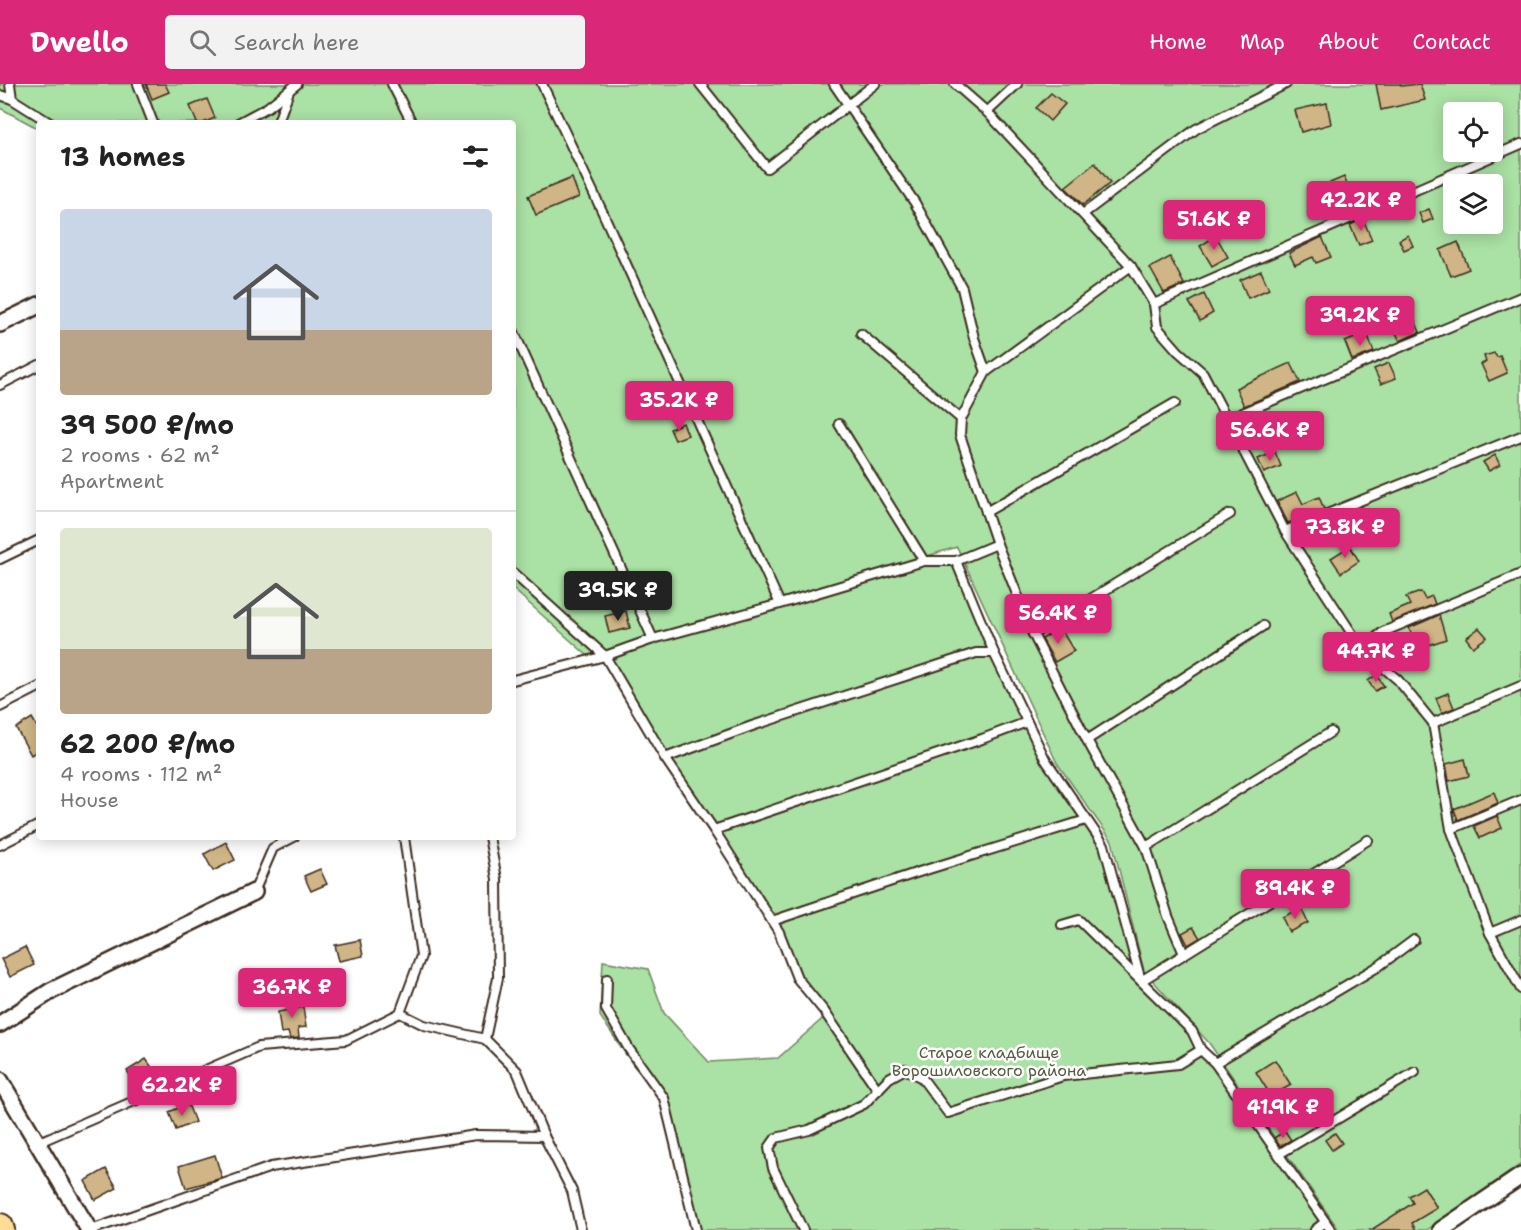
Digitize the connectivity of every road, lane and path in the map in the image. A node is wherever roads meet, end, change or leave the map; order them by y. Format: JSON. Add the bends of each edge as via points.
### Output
{"nodes":[{"id":1,"x":10,"y":84,"type":"edge"},
{"id":2,"x":138,"y":84,"type":"edge"},
{"id":3,"x":392,"y":84,"type":"edge"},
{"id":4,"x":542,"y":84,"type":"edge"},
{"id":5,"x":699,"y":84,"type":"edge"},
{"id":6,"x":834,"y":84,"type":"edge"},
{"id":7,"x":875,"y":84,"type":"edge"},
{"id":8,"x":956,"y":84,"type":"edge"},
{"id":9,"x":1017,"y":84,"type":"edge"},
{"id":10,"x":1286,"y":84,"type":"edge"},
{"id":11,"x":292,"y":85,"type":"edge"},
{"id":12,"x":0,"y":95,"type":"edge"},
{"id":13,"x":12,"y":99,"type":"junction"},
{"id":14,"x":848,"y":104,"type":"junction"},
{"id":15,"x":987,"y":112,"type":"junction"},
{"id":16,"x":45,"y":120,"type":"edge"},
{"id":17,"x":152,"y":120,"type":"edge"},
{"id":18,"x":244,"y":120,"type":"edge"},
{"id":19,"x":279,"y":120,"type":"edge"},
{"id":20,"x":410,"y":120,"type":"edge"},
{"id":21,"x":1521,"y":144,"type":"edge"},
{"id":22,"x":1083,"y":214,"type":"junction"},
{"id":23,"x":1131,"y":266,"type":"junction"},
{"id":24,"x":1521,"y":297,"type":"edge"},
{"id":25,"x":1154,"y":304,"type":"junction"},
{"id":26,"x":36,"y":306,"type":"edge"},
{"id":27,"x":0,"y":324,"type":"edge"},
{"id":28,"x":861,"y":334,"type":"dead end"},
{"id":29,"x":516,"y":337,"type":"edge"},
{"id":30,"x":36,"y":367,"type":"edge"},
{"id":31,"x":986,"y":372,"type":"junction"},
{"id":32,"x":0,"y":385,"type":"edge"},
{"id":33,"x":1175,"y":403,"type":"dead end"},
{"id":34,"x":961,"y":419,"type":"junction"},
{"id":35,"x":1228,"y":419,"type":"junction"},
{"id":36,"x":839,"y":424,"type":"dead end"},
{"id":37,"x":1521,"y":436,"type":"edge"},
{"id":38,"x":986,"y":512,"type":"junction"},
{"id":39,"x":1230,"y":514,"type":"dead end"},
{"id":40,"x":1285,"y":531,"type":"junction"},
{"id":41,"x":36,"y":541,"type":"edge"},
{"id":42,"x":997,"y":544,"type":"junction"},
{"id":43,"x":0,"y":559,"type":"edge"},
{"id":44,"x":924,"y":561,"type":"junction"},
{"id":45,"x":956,"y":561,"type":"junction"},
{"id":46,"x":1521,"y":574,"type":"edge"},
{"id":47,"x":516,"y":576,"type":"edge"},
{"id":48,"x":780,"y":604,"type":"junction"},
{"id":49,"x":1263,"y":626,"type":"dead end"},
{"id":50,"x":1033,"y":634,"type":"junction"},
{"id":51,"x":653,"y":639,"type":"junction"},
{"id":52,"x":1362,"y":649,"type":"junction"},
{"id":53,"x":994,"y":653,"type":"junction"},
{"id":54,"x":605,"y":656,"type":"junction"},
{"id":55,"x":516,"y":679,"type":"edge"},
{"id":56,"x":1521,"y":686,"type":"edge"},
{"id":57,"x":36,"y":689,"type":"edge"},
{"id":58,"x":0,"y":707,"type":"edge"},
{"id":59,"x":1028,"y":722,"type":"junction"},
{"id":60,"x":1433,"y":723,"type":"junction"},
{"id":61,"x":1331,"y":732,"type":"dead end"},
{"id":62,"x":1087,"y":740,"type":"junction"},
{"id":63,"x":665,"y":758,"type":"junction"},
{"id":64,"x":1521,"y":800,"type":"edge"},
{"id":65,"x":1086,"y":820,"type":"junction"},
{"id":66,"x":36,"y":826,"type":"edge"},
{"id":67,"x":1451,"y":829,"type":"junction"},
{"id":68,"x":714,"y":830,"type":"junction"},
{"id":69,"x":288,"y":840,"type":"edge"},
{"id":70,"x":404,"y":840,"type":"edge"},
{"id":71,"x":490,"y":840,"type":"edge"},
{"id":72,"x":1368,"y":840,"type":"dead end"},
{"id":73,"x":0,"y":844,"type":"edge"},
{"id":74,"x":1146,"y":847,"type":"junction"},
{"id":75,"x":254,"y":892,"type":"joint"},
{"id":76,"x":1521,"y":920,"type":"edge"},
{"id":77,"x":772,"y":921,"type":"junction"},
{"id":78,"x":1062,"y":925,"type":"dead end"},
{"id":79,"x":1490,"y":933,"type":"junction"},
{"id":80,"x":1414,"y":940,"type":"dead end"},
{"id":81,"x":1184,"y":954,"type":"junction"},
{"id":82,"x":607,"y":979,"type":"dead end"},
{"id":83,"x":1141,"y":981,"type":"junction"},
{"id":84,"x":1521,"y":989,"type":"edge"},
{"id":85,"x":400,"y":1013,"type":"junction"},
{"id":86,"x":0,"y":1024,"type":"edge"},
{"id":87,"x":485,"y":1039,"type":"junction"},
{"id":88,"x":1201,"y":1050,"type":"junction"},
{"id":89,"x":1215,"y":1063,"type":"junction"},
{"id":90,"x":1415,"y":1072,"type":"dead end"},
{"id":91,"x":0,"y":1080,"type":"edge"},
{"id":92,"x":878,"y":1090,"type":"junction"},
{"id":93,"x":544,"y":1136,"type":"junction"},
{"id":94,"x":37,"y":1143,"type":"junction"},
{"id":95,"x":1279,"y":1154,"type":"junction"},
{"id":96,"x":1521,"y":1176,"type":"edge"},
{"id":97,"x":1325,"y":1222,"type":"junction"},
{"id":98,"x":90,"y":1230,"type":"edge"},
{"id":99,"x":581,"y":1230,"type":"edge"},
{"id":100,"x":696,"y":1230,"type":"edge"},
{"id":101,"x":803,"y":1230,"type":"edge"},
{"id":102,"x":1315,"y":1230,"type":"edge"},
{"id":103,"x":1331,"y":1230,"type":"edge"},
{"id":104,"x":1441,"y":1230,"type":"edge"}],
"edges":[{"from":1,"to":13,"type":"lane"},
{"from":2,"to":17,"type":"lane"},
{"from":3,"to":20,"type":"lane"},
{"from":4,"to":48,"type":"lane"},
{"from":5,"to":14,"type":"lane","via":[[767,168]]},
{"from":6,"to":14,"type":"lane"},
{"from":7,"to":14,"type":"lane"},
{"from":8,"to":15,"type":"lane"},
{"from":9,"to":15,"type":"lane"},
{"from":10,"to":22,"type":"lane","via":[[1196,129]]},
{"from":11,"to":18,"type":"lane","via":[[268,108]]},
{"from":11,"to":19,"type":"lane"},
{"from":12,"to":13,"type":"lane"},
{"from":13,"to":16,"type":"lane"},
{"from":14,"to":31,"type":"lane","via":[[915,203],[962,288]]},
{"from":15,"to":22,"type":"lane"},
{"from":21,"to":25,"type":"lane"},
{"from":22,"to":23,"type":"lane"},
{"from":23,"to":25,"type":"lane"},
{"from":23,"to":31,"type":"lane"},
{"from":24,"to":35,"type":"lane"},
{"from":25,"to":35,"type":"lane","via":[[1156,327],[1203,373]]},
{"from":26,"to":27,"type":"street"},
{"from":28,"to":34,"type":"lane"},
{"from":29,"to":51,"type":"lane"},
{"from":30,"to":32,"type":"lane"},
{"from":31,"to":34,"type":"lane"},
{"from":33,"to":38,"type":"lane"},
{"from":34,"to":38,"type":"lane","via":[[960,435]]},
{"from":35,"to":40,"type":"lane"},
{"from":36,"to":44,"type":"lane"},
{"from":37,"to":40,"type":"lane"},
{"from":38,"to":42,"type":"lane"},
{"from":39,"to":50,"type":"lane"},
{"from":40,"to":52,"type":"lane"},
{"from":41,"to":43,"type":"lane"},
{"from":42,"to":45,"type":"lane"},
{"from":42,"to":50,"type":"lane"},
{"from":44,"to":45,"type":"lane"},
{"from":44,"to":48,"type":"lane"},
{"from":45,"to":53,"type":"lane"},
{"from":46,"to":52,"type":"lane","via":[[1383,632]]},
{"from":47,"to":54,"type":"lane"},
{"from":48,"to":51,"type":"lane"},
{"from":49,"to":62,"type":"lane"},
{"from":50,"to":62,"type":"lane"},
{"from":51,"to":54,"type":"lane"},
{"from":52,"to":60,"type":"lane","via":[[1398,680]]},
{"from":53,"to":59,"type":"lane"},
{"from":53,"to":63,"type":"lane","via":[[976,653]]},
{"from":54,"to":55,"type":"lane"},
{"from":54,"to":63,"type":"lane"},
{"from":56,"to":60,"type":"lane"},
{"from":57,"to":58,"type":"lane"},
{"from":59,"to":65,"type":"lane","via":[[1045,759]]},
{"from":59,"to":68,"type":"lane"},
{"from":60,"to":67,"type":"lane"},
{"from":61,"to":74,"type":"lane"},
{"from":62,"to":74,"type":"lane"},
{"from":63,"to":68,"type":"lane"},
{"from":64,"to":67,"type":"lane"},
{"from":65,"to":77,"type":"lane"},
{"from":65,"to":83,"type":"lane","via":[[1104,845]]},
{"from":66,"to":73,"type":"lane"},
{"from":67,"to":79,"type":"lane"},
{"from":68,"to":77,"type":"lane"},
{"from":69,"to":75,"type":"lane","via":[[273,848]]},
{"from":70,"to":85,"type":"lane","via":[[421,956]]},
{"from":71,"to":87,"type":"lane","via":[[497,879],[498,978]]},
{"from":72,"to":81,"type":"lane"},
{"from":74,"to":81,"type":"lane"},
{"from":75,"to":86,"type":"street","via":[[51,992]]},
{"from":76,"to":79,"type":"lane"},
{"from":77,"to":92,"type":"lane","via":[[797,978]]},
{"from":78,"to":83,"type":"lane","via":[[1079,920]]},
{"from":79,"to":84,"type":"lane"},
{"from":80,"to":89,"type":"lane","via":[[1379,966]]},
{"from":81,"to":83,"type":"lane"},
{"from":82,"to":100,"type":"lane","via":[[606,1009],[664,1098]]},
{"from":83,"to":88,"type":"lane","via":[[1192,1031]]},
{"from":85,"to":87,"type":"lane","via":[[424,1025]]},
{"from":85,"to":94,"type":"lane","via":[[346,1040],[259,1047]]},
{"from":87,"to":93,"type":"lane","via":[[517,1071]]},
{"from":88,"to":89,"type":"lane"},
{"from":88,"to":92,"type":"lane","via":[[1178,1064],[1063,1076],[948,1113],[922,1078],[905,1070],[889,1078]]},
{"from":89,"to":95,"type":"lane"},
{"from":90,"to":95,"type":"lane"},
{"from":91,"to":94,"type":"street"},
{"from":92,"to":101,"type":"lane","via":[[864,1104],[809,1130],[776,1138],[769,1148],[773,1168]]},
{"from":93,"to":98,"type":"lane","via":[[476,1135],[271,1167]]},
{"from":93,"to":99,"type":"lane","via":[[572,1191]]},
{"from":94,"to":98,"type":"street"},
{"from":95,"to":97,"type":"lane"},
{"from":96,"to":104,"type":"street"},
{"from":97,"to":102,"type":"lane"},
{"from":97,"to":103,"type":"lane"}]}
